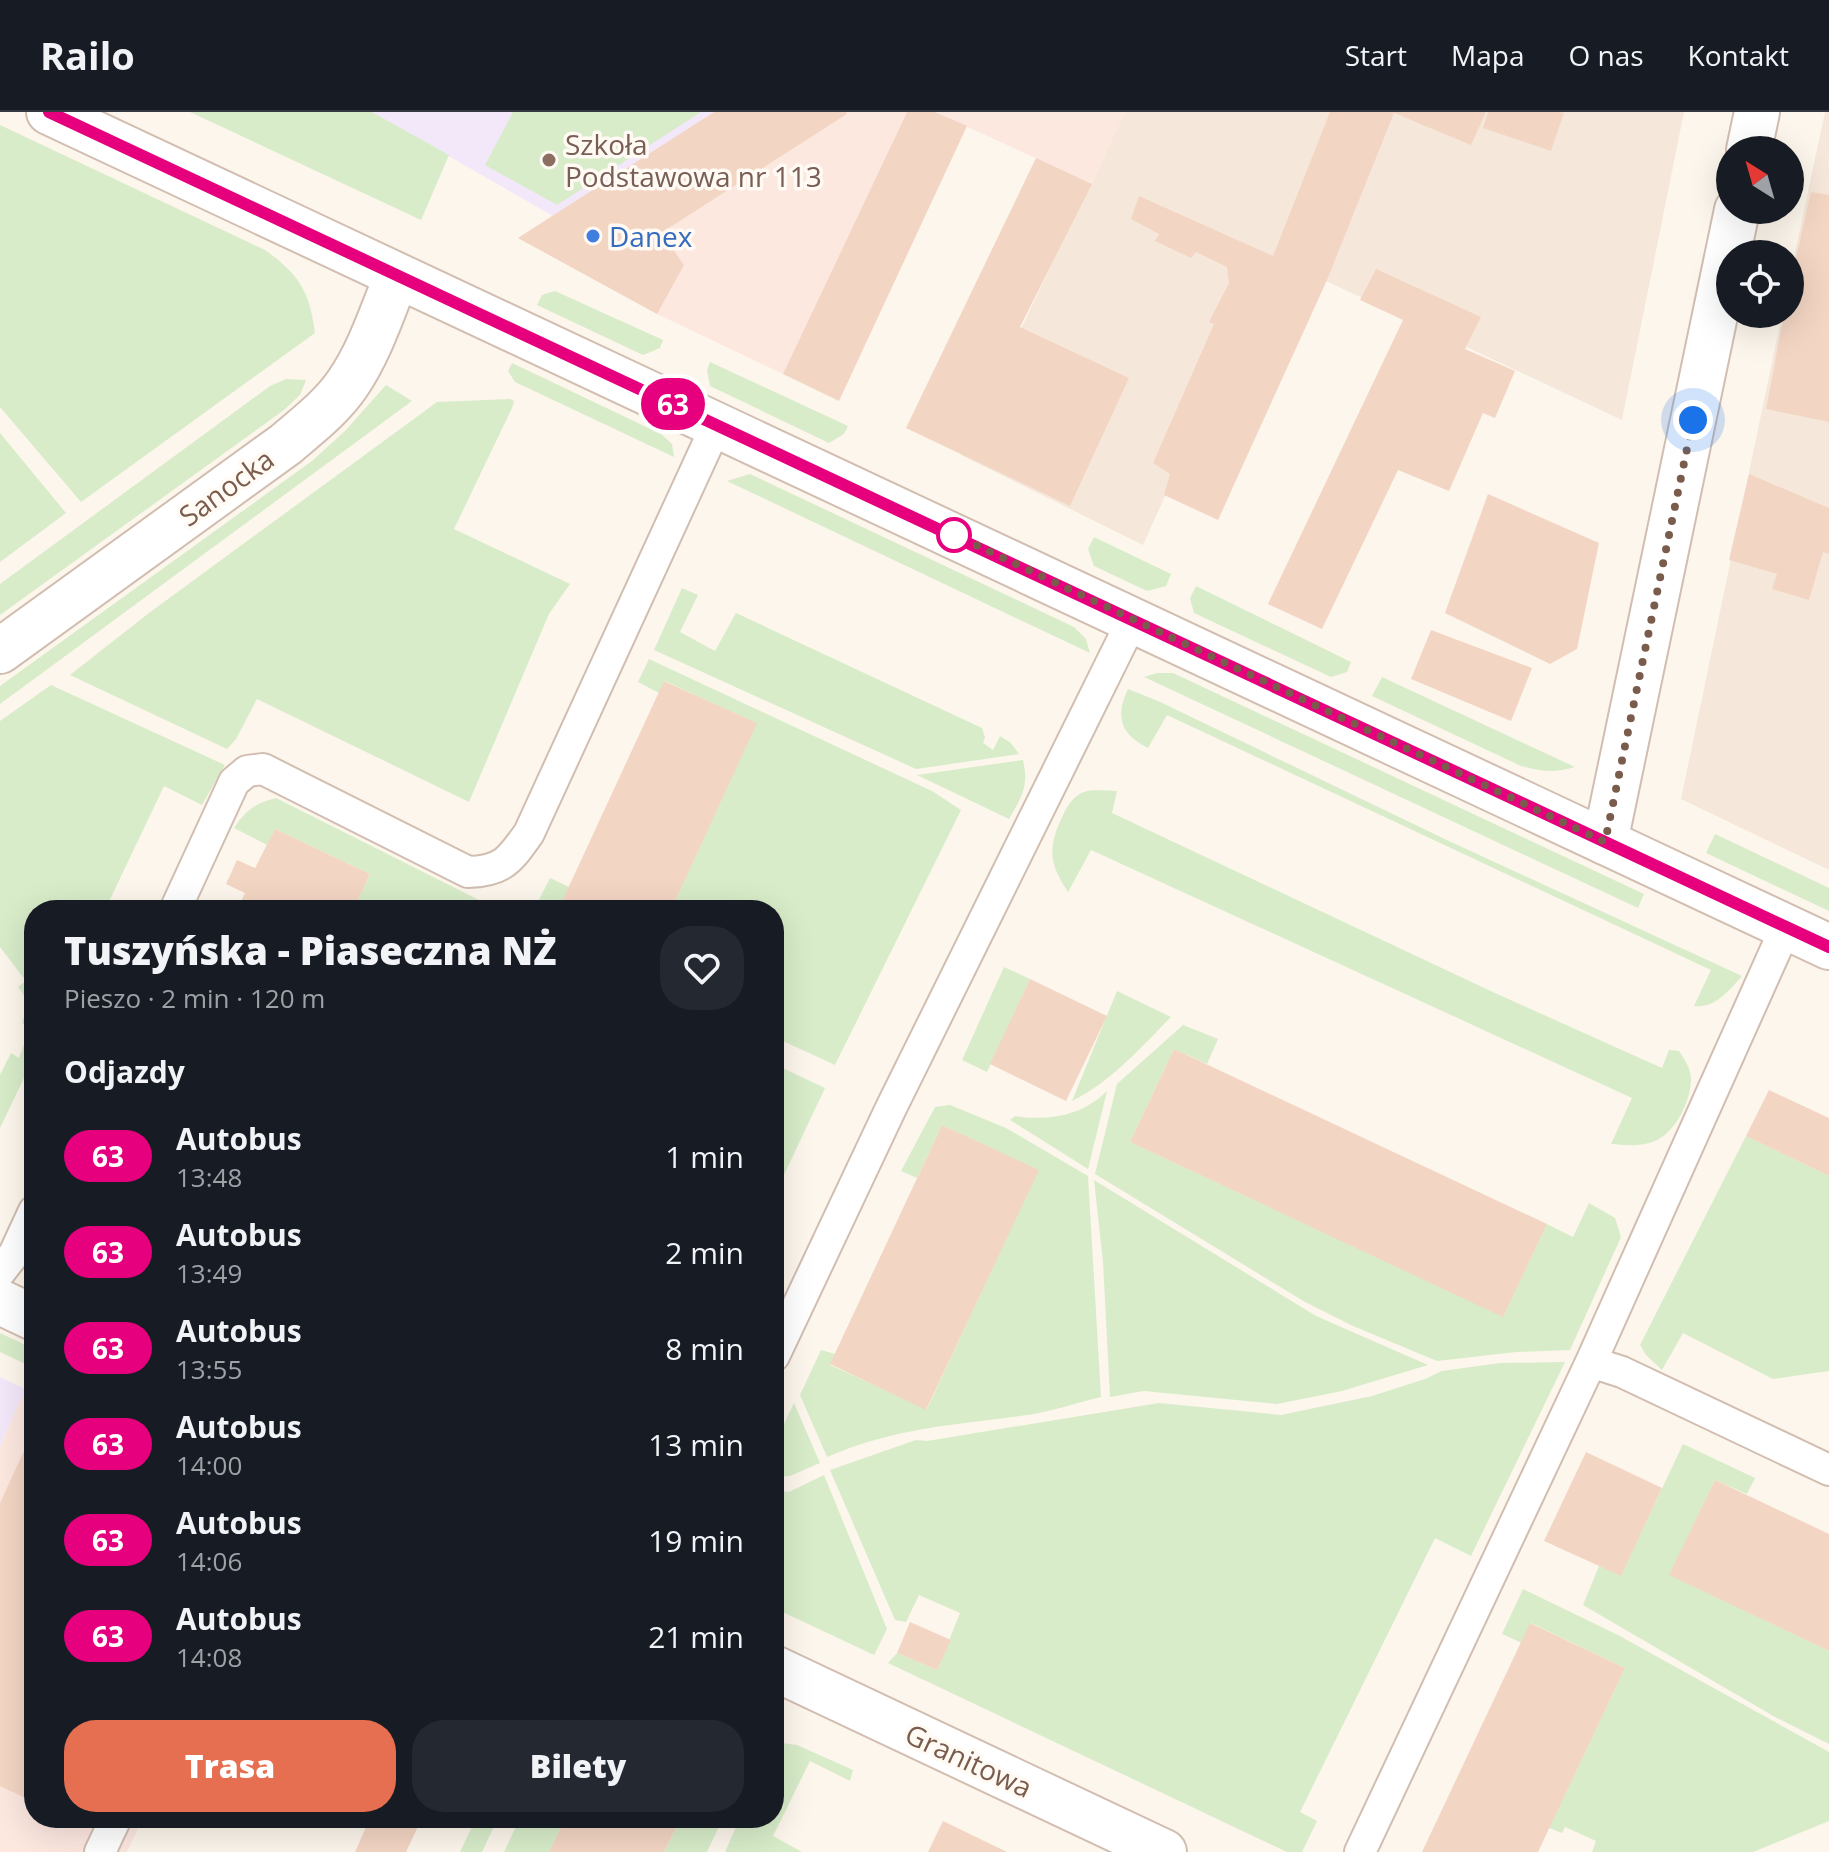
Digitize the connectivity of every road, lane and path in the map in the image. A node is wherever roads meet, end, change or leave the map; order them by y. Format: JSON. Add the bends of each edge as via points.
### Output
{"nodes":[{"id":1,"x":49,"y":112,"type":"edge"},
{"id":2,"x":1757,"y":112,"type":"edge"},
{"id":3,"x":1752,"y":136,"type":"edge"},
{"id":4,"x":1734,"y":224,"type":"edge"},
{"id":5,"x":397,"y":276,"type":"junction"},
{"id":6,"x":717,"y":424,"type":"junction"},
{"id":7,"x":1133,"y":619,"type":"junction"},
{"id":8,"x":0,"y":651,"type":"edge"},
{"id":9,"x":1605,"y":842,"type":"junction"},
{"id":10,"x":180,"y":900,"type":"edge"},
{"id":11,"x":1786,"y":927,"type":"junction"},
{"id":12,"x":1829,"y":947,"type":"edge"},
{"id":13,"x":24,"y":1232,"type":"edge"},
{"id":14,"x":0,"y":1272,"type":"edge"},
{"id":15,"x":0,"y":1302,"type":"edge"},
{"id":16,"x":24,"y":1313,"type":"edge"},
{"id":17,"x":784,"y":1335,"type":"edge"},
{"id":18,"x":1591,"y":1362,"type":"junction"},
{"id":19,"x":1829,"y":1470,"type":"edge"},
{"id":20,"x":784,"y":1673,"type":"edge"},
{"id":21,"x":111,"y":1828,"type":"edge"},
{"id":22,"x":100,"y":1852,"type":"edge"},
{"id":23,"x":1164,"y":1852,"type":"edge"},
{"id":24,"x":1360,"y":1852,"type":"edge"}],
"edges":[{"from":1,"to":5,"type":"street"},
{"from":2,"to":3,"type":"street"},
{"from":4,"to":9,"type":"street"},
{"from":5,"to":6,"type":"street"},
{"from":5,"to":8,"type":"street","name":"Sanocka","via":[[363,358],[322,413]]},
{"from":6,"to":7,"type":"street"},
{"from":6,"to":10,"type":"lane","via":[[529,833],[502,866],[468,872],[263,769],[247,771],[234,782]]},
{"from":7,"to":9,"type":"street"},
{"from":7,"to":17,"type":"lane"},
{"from":9,"to":11,"type":"street"},
{"from":11,"to":12,"type":"street"},
{"from":11,"to":18,"type":"lane"},
{"from":13,"to":14,"type":"lane"},
{"from":15,"to":16,"type":"street"},
{"from":18,"to":19,"type":"lane"},
{"from":18,"to":24,"type":"lane"},
{"from":20,"to":23,"type":"street","name":"Granitowa"},
{"from":21,"to":22,"type":"lane"}]}
